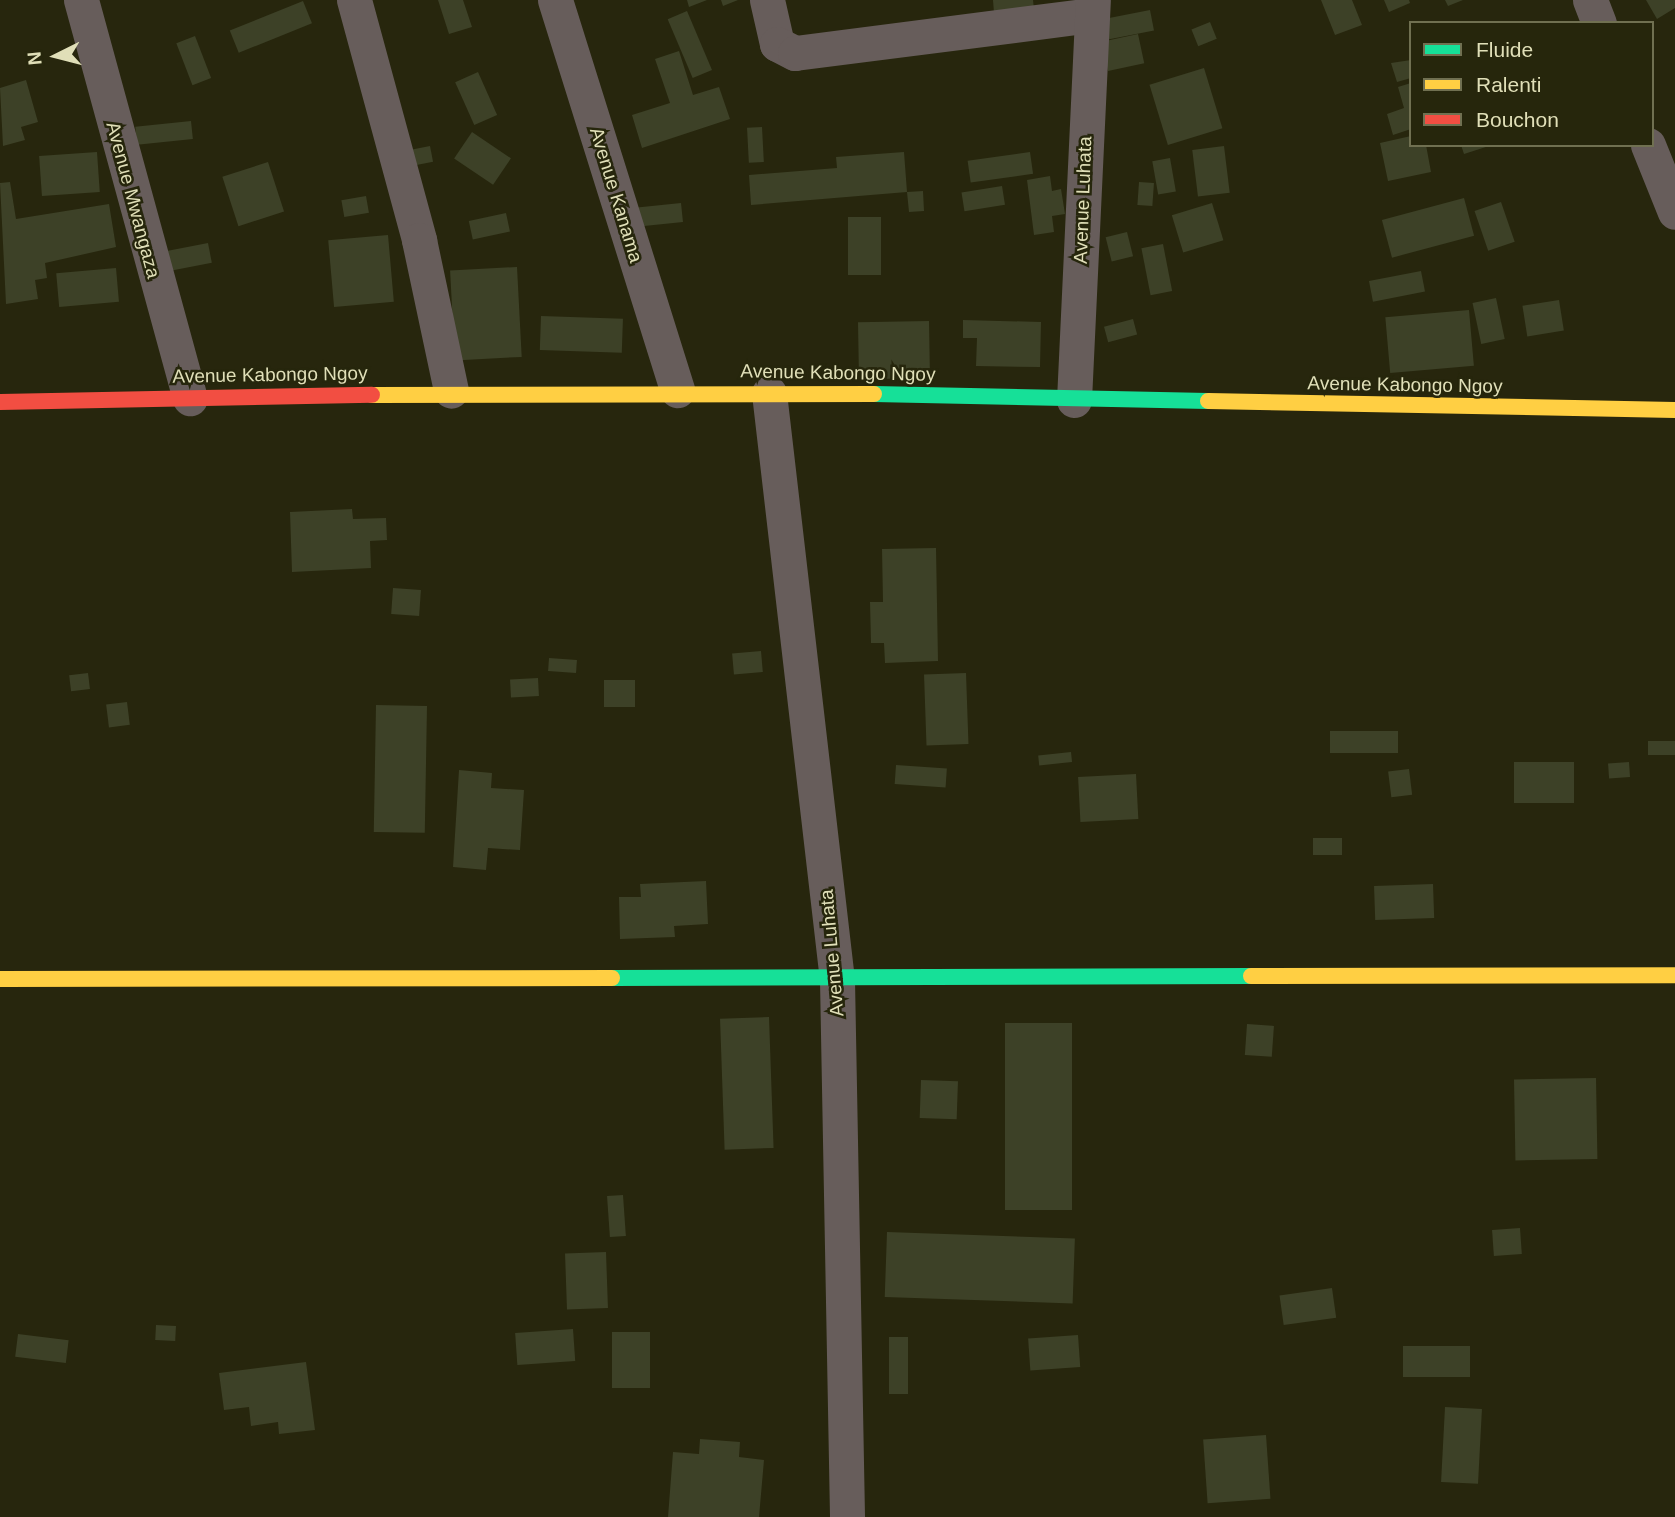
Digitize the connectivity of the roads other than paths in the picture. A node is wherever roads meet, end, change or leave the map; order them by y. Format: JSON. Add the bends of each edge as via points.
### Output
{"nodes":[{"id":1,"x":81,"y":0,"type":"edge"},
{"id":2,"x":354,"y":0,"type":"edge"},
{"id":3,"x":555,"y":0,"type":"edge"},
{"id":4,"x":767,"y":0,"type":"edge"},
{"id":5,"x":1590,"y":0,"type":"edge"},
{"id":6,"x":1091,"y":8,"type":"edge"},
{"id":7,"x":1598,"y":21,"type":"edge"},
{"id":8,"x":1649,"y":147,"type":"edge"},
{"id":9,"x":1675,"y":212,"type":"edge"},
{"id":10,"x":677,"y":390,"type":"junction"},
{"id":11,"x":451,"y":391,"type":"junction"},
{"id":12,"x":769,"y":393,"type":"junction"},
{"id":13,"x":190,"y":398,"type":"junction"},
{"id":14,"x":1074,"y":400,"type":"junction"},
{"id":15,"x":0,"y":402,"type":"edge"},
{"id":16,"x":1675,"y":410,"type":"edge"},
{"id":17,"x":1675,"y":975,"type":"edge"},
{"id":18,"x":0,"y":979,"type":"edge"},
{"id":19,"x":837,"y":980,"type":"junction"},
{"id":20,"x":846,"y":1517,"type":"edge"}],
"edges":[{"from":1,"to":13,"type":"street","name":"Avenue Mwangaza"},
{"from":2,"to":11,"type":"street","via":[[419,240]]},
{"from":3,"to":10,"type":"street","name":"Avenue Kanama"},
{"from":4,"to":6,"type":"street","via":[[777,44],[795,53]]},
{"from":5,"to":7,"type":"street"},
{"from":6,"to":14,"type":"street","name":"Avenue Luhata"},
{"from":8,"to":9,"type":"street"},
{"from":10,"to":11,"type":"street","name":"Avenue Kabongo Ngoy"},
{"from":10,"to":12,"type":"street","name":"Avenue Kabongo Ngoy"},
{"from":11,"to":13,"type":"street","name":"Avenue Kabongo Ngoy"},
{"from":12,"to":14,"type":"street","name":"Avenue Kabongo Ngoy"},
{"from":12,"to":19,"type":"street","name":"Avenue Luhata"},
{"from":13,"to":15,"type":"street","name":"Avenue Kabongo Ngoy"},
{"from":14,"to":16,"type":"street","name":"Avenue Kabongo Ngoy"},
{"from":17,"to":19,"type":"street"},
{"from":18,"to":19,"type":"street"},
{"from":19,"to":20,"type":"street","name":"Avenue Luhata"}]}
